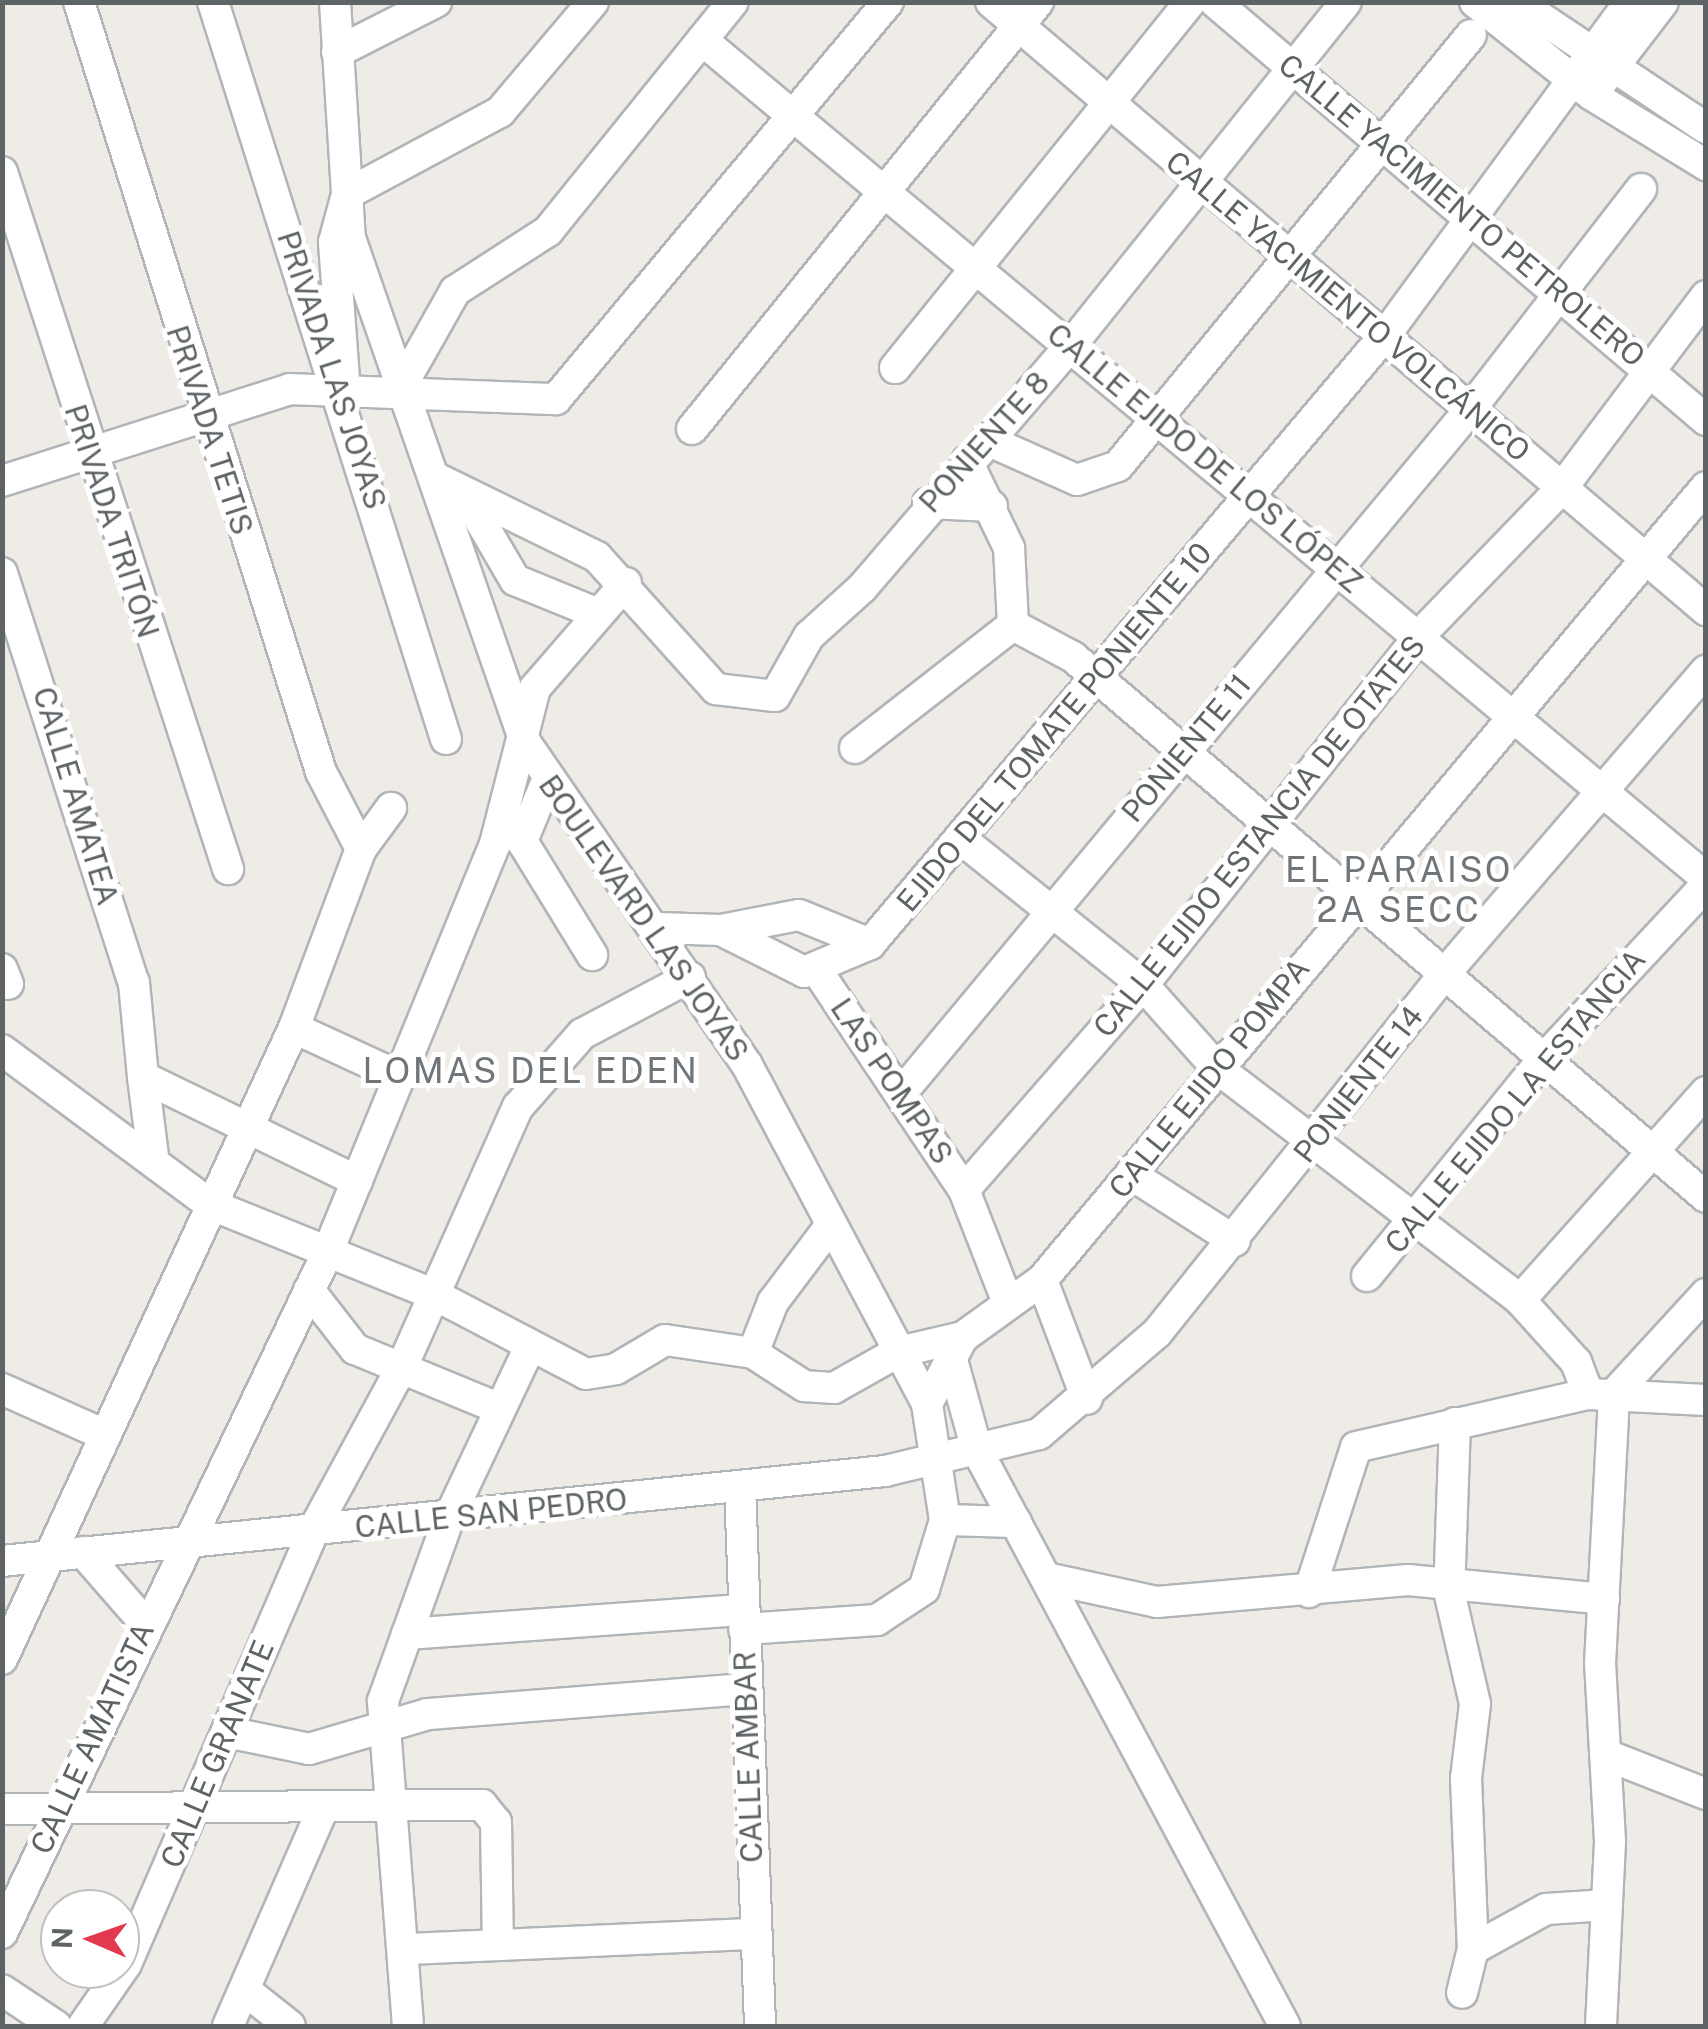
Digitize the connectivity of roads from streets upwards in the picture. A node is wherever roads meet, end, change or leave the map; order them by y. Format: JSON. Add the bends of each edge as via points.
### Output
{"nodes":[{"id":1,"x":79,"y":2,"type":"edge"},
{"id":2,"x":213,"y":2,"type":"edge"},
{"id":3,"x":335,"y":2,"type":"edge"},
{"id":4,"x":436,"y":2,"type":"edge"},
{"id":5,"x":593,"y":2,"type":"edge"},
{"id":6,"x":733,"y":2,"type":"edge"},
{"id":7,"x":888,"y":2,"type":"edge"},
{"id":8,"x":990,"y":2,"type":"edge"},
{"id":9,"x":1190,"y":2,"type":"edge"},
{"id":10,"x":1215,"y":2,"type":"edge"},
{"id":11,"x":1346,"y":2,"type":"edge"},
{"id":12,"x":1475,"y":2,"type":"edge"},
{"id":13,"x":1516,"y":2,"type":"edge"},
{"id":14,"x":1630,"y":2,"type":"edge"},
{"id":15,"x":1663,"y":2,"type":"edge"},
{"id":16,"x":1029,"y":14,"type":"edge"},
{"id":17,"x":1471,"y":34,"type":"dead end"},
{"id":18,"x":702,"y":40,"type":"junction"},
{"id":19,"x":337,"y":52,"type":"junction"},
{"id":20,"x":1298,"y":70,"type":"junction"},
{"id":21,"x":1589,"y":74,"type":"junction"},
{"id":22,"x":1106,"y":104,"type":"junction"},
{"id":23,"x":800,"y":117,"type":"junction"},
{"id":24,"x":1706,"y":128,"type":"edge"},
{"id":25,"x":1378,"y":142,"type":"junction"},
{"id":26,"x":1706,"y":165,"type":"edge"},
{"id":27,"x":2,"y":172,"type":"edge"},
{"id":28,"x":1206,"y":180,"type":"junction"},
{"id":29,"x":882,"y":189,"type":"junction"},
{"id":30,"x":1641,"y":189,"type":"dead end"},
{"id":31,"x":347,"y":194,"type":"junction"},
{"id":32,"x":1468,"y":218,"type":"junction"},
{"id":33,"x":1289,"y":251,"type":"junction"},
{"id":34,"x":972,"y":264,"type":"junction"},
{"id":35,"x":1562,"y":296,"type":"junction"},
{"id":36,"x":1706,"y":296,"type":"edge"},
{"id":37,"x":1386,"y":334,"type":"junction"},
{"id":38,"x":1072,"y":344,"type":"junction"},
{"id":39,"x":895,"y":368,"type":"dead end"},
{"id":40,"x":1649,"y":368,"type":"junction"},
{"id":41,"x":409,"y":387,"type":"junction"},
{"id":42,"x":340,"y":391,"type":"junction"},
{"id":43,"x":446,"y":398,"type":"junction"},
{"id":44,"x":1472,"y":407,"type":"junction"},
{"id":45,"x":203,"y":413,"type":"junction"},
{"id":46,"x":1158,"y":420,"type":"junction"},
{"id":47,"x":1706,"y":420,"type":"edge"},
{"id":48,"x":421,"y":428,"type":"junction"},
{"id":49,"x":692,"y":429,"type":"dead end"},
{"id":50,"x":977,"y":450,"type":"junction"},
{"id":51,"x":89,"y":455,"type":"junction"},
{"id":52,"x":436,"y":478,"type":"junction"},
{"id":53,"x":2,"y":481,"type":"edge"},
{"id":54,"x":1706,"y":487,"type":"edge"},
{"id":55,"x":1562,"y":488,"type":"junction"},
{"id":56,"x":464,"y":493,"type":"junction"},
{"id":57,"x":1250,"y":496,"type":"junction"},
{"id":58,"x":928,"y":503,"type":"junction"},
{"id":59,"x":992,"y":506,"type":"junction"},
{"id":60,"x":1649,"y":565,"type":"junction"},
{"id":61,"x":1335,"y":571,"type":"junction"},
{"id":62,"x":2,"y":573,"type":"edge"},
{"id":63,"x":626,"y":583,"type":"junction"},
{"id":64,"x":1706,"y":610,"type":"edge"},
{"id":65,"x":596,"y":612,"type":"junction"},
{"id":66,"x":1013,"y":625,"type":"junction"},
{"id":67,"x":1420,"y":635,"type":"junction"},
{"id":68,"x":1706,"y":671,"type":"edge"},
{"id":69,"x":1097,"y":684,"type":"junction"},
{"id":70,"x":1513,"y":714,"type":"junction"},
{"id":71,"x":446,"y":739,"type":"dead end"},
{"id":72,"x":525,"y":742,"type":"junction"},
{"id":73,"x":854,"y":748,"type":"dead end"},
{"id":74,"x":1182,"y":754,"type":"junction"},
{"id":75,"x":546,"y":784,"type":"junction"},
{"id":76,"x":1601,"y":789,"type":"junction"},
{"id":77,"x":390,"y":808,"type":"dead end"},
{"id":78,"x":502,"y":815,"type":"junction"},
{"id":79,"x":1267,"y":824,"type":"junction"},
{"id":80,"x":961,"y":839,"type":"junction"},
{"id":81,"x":522,"y":841,"type":"junction"},
{"id":82,"x":361,"y":849,"type":"junction"},
{"id":83,"x":228,"y":868,"type":"dead end"},
{"id":84,"x":1706,"y":882,"type":"edge"},
{"id":85,"x":1356,"y":899,"type":"junction"},
{"id":86,"x":1048,"y":908,"type":"junction"},
{"id":87,"x":658,"y":928,"type":"junction"},
{"id":88,"x":721,"y":930,"type":"junction"},
{"id":89,"x":870,"y":944,"type":"junction"},
{"id":90,"x":592,"y":955,"type":"dead end"},
{"id":91,"x":818,"y":972,"type":"junction"},
{"id":92,"x":1446,"y":972,"type":"junction"},
{"id":93,"x":690,"y":977,"type":"junction"},
{"id":94,"x":1143,"y":985,"type":"junction"},
{"id":95,"x":294,"y":1028,"type":"junction"},
{"id":96,"x":2,"y":1050,"type":"edge"},
{"id":97,"x":1542,"y":1061,"type":"junction"},
{"id":98,"x":1217,"y":1068,"type":"junction"},
{"id":99,"x":398,"y":1076,"type":"junction"},
{"id":100,"x":142,"y":1077,"type":"junction"},
{"id":101,"x":903,"y":1091,"type":"junction"},
{"id":102,"x":1706,"y":1092,"type":"edge"},
{"id":103,"x":248,"y":1128,"type":"junction"},
{"id":104,"x":1312,"y":1140,"type":"junction"},
{"id":105,"x":153,"y":1156,"type":"junction"},
{"id":106,"x":1652,"y":1157,"type":"junction"},
{"id":107,"x":1132,"y":1175,"type":"junction"},
{"id":108,"x":357,"y":1181,"type":"junction"},
{"id":109,"x":964,"y":1190,"type":"junction"},
{"id":110,"x":1706,"y":1197,"type":"edge"},
{"id":111,"x":209,"y":1204,"type":"junction"},
{"id":112,"x":1421,"y":1216,"type":"junction"},
{"id":113,"x":831,"y":1225,"type":"junction"},
{"id":114,"x":1235,"y":1241,"type":"junction"},
{"id":115,"x":326,"y":1256,"type":"junction"},
{"id":116,"x":1368,"y":1276,"type":"dead end"},
{"id":117,"x":1042,"y":1280,"type":"junction"},
{"id":118,"x":309,"y":1290,"type":"junction"},
{"id":119,"x":1706,"y":1294,"type":"edge"},
{"id":120,"x":435,"y":1296,"type":"junction"},
{"id":121,"x":1520,"y":1300,"type":"junction"},
{"id":122,"x":1008,"y":1303,"type":"junction"},
{"id":123,"x":958,"y":1348,"type":"junction"},
{"id":124,"x":528,"y":1351,"type":"junction"},
{"id":125,"x":898,"y":1352,"type":"junction"},
{"id":126,"x":753,"y":1353,"type":"junction"},
{"id":127,"x":402,"y":1368,"type":"junction"},
{"id":128,"x":7,"y":1381,"type":"edge"},
{"id":129,"x":1601,"y":1394,"type":"junction"},
{"id":130,"x":1087,"y":1399,"type":"junction"},
{"id":131,"x":1706,"y":1400,"type":"edge"},
{"id":132,"x":927,"y":1404,"type":"junction"},
{"id":133,"x":498,"y":1408,"type":"junction"},
{"id":134,"x":1455,"y":1423,"type":"junction"},
{"id":135,"x":105,"y":1435,"type":"junction"},
{"id":136,"x":978,"y":1450,"type":"junction"},
{"id":137,"x":932,"y":1458,"type":"junction"},
{"id":138,"x":740,"y":1487,"type":"junction"},
{"id":139,"x":448,"y":1520,"type":"junction"},
{"id":140,"x":945,"y":1520,"type":"junction"},
{"id":141,"x":1016,"y":1522,"type":"junction"},
{"id":142,"x":314,"y":1530,"type":"junction"},
{"id":143,"x":181,"y":1543,"type":"junction"},
{"id":144,"x":83,"y":1552,"type":"junction"},
{"id":145,"x":49,"y":1556,"type":"junction"},
{"id":146,"x":2,"y":1561,"type":"edge"},
{"id":147,"x":1046,"y":1578,"type":"junction"},
{"id":148,"x":1449,"y":1591,"type":"junction"},
{"id":149,"x":1309,"y":1592,"type":"junction"},
{"id":150,"x":1604,"y":1598,"type":"junction"},
{"id":151,"x":744,"y":1620,"type":"junction"},
{"id":152,"x":144,"y":1622,"type":"junction"},
{"id":153,"x":407,"y":1634,"type":"junction"},
{"id":154,"x":2,"y":1659,"type":"edge"},
{"id":155,"x":746,"y":1688,"type":"junction"},
{"id":156,"x":228,"y":1732,"type":"junction"},
{"id":157,"x":379,"y":1733,"type":"junction"},
{"id":158,"x":1610,"y":1756,"type":"junction"},
{"id":159,"x":1706,"y":1794,"type":"edge"},
{"id":160,"x":389,"y":1805,"type":"junction"},
{"id":161,"x":2,"y":1808,"type":"edge"},
{"id":162,"x":60,"y":1808,"type":"junction"},
{"id":163,"x":323,"y":1809,"type":"junction"},
{"id":164,"x":193,"y":1811,"type":"junction"},
{"id":165,"x":1606,"y":1905,"type":"junction"},
{"id":166,"x":2,"y":1933,"type":"edge"},
{"id":167,"x":752,"y":1934,"type":"junction"},
{"id":168,"x":498,"y":1944,"type":"junction"},
{"id":169,"x":406,"y":1949,"type":"junction"},
{"id":170,"x":1474,"y":1949,"type":"junction"},
{"id":171,"x":2,"y":1990,"type":"edge"},
{"id":172,"x":246,"y":1990,"type":"junction"},
{"id":173,"x":1462,"y":1993,"type":"dead end"},
{"id":174,"x":56,"y":2026,"type":"edge"},
{"id":175,"x":83,"y":2026,"type":"edge"},
{"id":176,"x":228,"y":2026,"type":"edge"},
{"id":177,"x":290,"y":2026,"type":"edge"},
{"id":178,"x":408,"y":2026,"type":"edge"},
{"id":179,"x":760,"y":2026,"type":"edge"},
{"id":180,"x":1285,"y":2026,"type":"edge"},
{"id":181,"x":1601,"y":2026,"type":"edge"}],
"edges":[{"from":1,"to":45,"type":"street","name":"PRIVADA TETIS"},
{"from":2,"to":42,"type":"street","name":"PRIVADA LAS JOYAS"},
{"from":3,"to":19,"type":"street","name":"BOULEVARD LAS JOYAS"},
{"from":4,"to":19,"type":"street"},
{"from":5,"to":31,"type":"street","via":[[500,112]]},
{"from":6,"to":18,"type":"street"},
{"from":7,"to":23,"type":"street"},
{"from":8,"to":16,"type":"street","name":"CALLE YACIMIENTO VOLCÁNICO"},
{"from":9,"to":22,"type":"street"},
{"from":10,"to":20,"type":"street","name":"CALLE YACIMIENTO PETROLERO"},
{"from":11,"to":20,"type":"street","name":"PONIENTE 8"},
{"from":12,"to":21,"type":"street"},
{"from":13,"to":21,"type":"street"},
{"from":14,"to":21,"type":"street"},
{"from":15,"to":21,"type":"street"},
{"from":16,"to":22,"type":"street","name":"CALLE YACIMIENTO VOLCÁNICO"},
{"from":16,"to":29,"type":"street"},
{"from":17,"to":25,"type":"street"},
{"from":18,"to":23,"type":"street","name":"CALLE EJIDO DE LOS LÓPEZ"},
{"from":18,"to":41,"type":"street","via":[[548,231],[455,291]]},
{"from":19,"to":31,"type":"street","name":"BOULEVARD LAS JOYAS"},
{"from":20,"to":25,"type":"street","name":"CALLE YACIMIENTO PETROLERO"},
{"from":20,"to":28,"type":"street","name":"PONIENTE 8"},
{"from":21,"to":24,"type":"street"},
{"from":21,"to":26,"type":"street"},
{"from":21,"to":32,"type":"street","name":"EJIDO DEL TOMATE PONIENTE 10"},
{"from":22,"to":28,"type":"street","name":"CALLE YACIMIENTO VOLCÁNICO"},
{"from":22,"to":34,"type":"street"},
{"from":23,"to":29,"type":"street","name":"CALLE EJIDO DE LOS LÓPEZ"},
{"from":23,"to":43,"type":"street","via":[[566,391],[544,403]]},
{"from":25,"to":32,"type":"street","name":"CALLE YACIMIENTO PETROLERO"},
{"from":25,"to":33,"type":"street"},
{"from":27,"to":51,"type":"street","name":"PRIVADA TRITÓN"},
{"from":28,"to":33,"type":"street","name":"CALLE YACIMIENTO VOLCÁNICO"},
{"from":28,"to":38,"type":"street","name":"PONIENTE 8"},
{"from":29,"to":34,"type":"street","name":"CALLE EJIDO DE LOS LÓPEZ"},
{"from":29,"to":49,"type":"street"},
{"from":30,"to":35,"type":"street","name":"PONIENTE 11"},
{"from":31,"to":41,"type":"street","name":"BOULEVARD LAS JOYAS","via":[[350,238]]},
{"from":31,"to":42,"type":"street","via":[[334,242],[349,362]]},
{"from":32,"to":35,"type":"street","name":"CALLE YACIMIENTO PETROLERO"},
{"from":32,"to":37,"type":"street","name":"EJIDO DEL TOMATE PONIENTE 10"},
{"from":33,"to":37,"type":"street","name":"CALLE YACIMIENTO VOLCÁNICO"},
{"from":33,"to":46,"type":"street"},
{"from":34,"to":38,"type":"street","name":"CALLE EJIDO DE LOS LÓPEZ"},
{"from":34,"to":39,"type":"street"},
{"from":35,"to":40,"type":"street","name":"CALLE YACIMIENTO PETROLERO"},
{"from":35,"to":44,"type":"street","name":"PONIENTE 11"},
{"from":36,"to":40,"type":"street","name":"CALLE EJIDO ESTANCIA DE OTATES"},
{"from":37,"to":44,"type":"street","name":"CALLE YACIMIENTO VOLCÁNICO"},
{"from":37,"to":57,"type":"street","name":"EJIDO DEL TOMATE PONIENTE 10"},
{"from":38,"to":46,"type":"street","name":"CALLE EJIDO DE LOS LÓPEZ"},
{"from":38,"to":50,"type":"street","name":"PONIENTE 8"},
{"from":40,"to":47,"type":"street","name":"CALLE YACIMIENTO PETROLERO"},
{"from":40,"to":55,"type":"street","name":"CALLE EJIDO ESTANCIA DE OTATES"},
{"from":41,"to":42,"type":"street"},
{"from":41,"to":43,"type":"street"},
{"from":41,"to":48,"type":"street","name":"BOULEVARD LAS JOYAS"},
{"from":42,"to":45,"type":"street","via":[[290,389]]},
{"from":42,"to":71,"type":"street","name":"PRIVADA LAS JOYAS"},
{"from":43,"to":48,"type":"street"},
{"from":44,"to":55,"type":"street","name":"CALLE YACIMIENTO VOLCÁNICO"},
{"from":44,"to":61,"type":"street","name":"PONIENTE 11"},
{"from":45,"to":51,"type":"street"},
{"from":45,"to":82,"type":"street","name":"PRIVADA TETIS","via":[[334,809]]},
{"from":46,"to":50,"type":"street","via":[[1118,466],[1091,479]]},
{"from":46,"to":57,"type":"street","name":"CALLE EJIDO DE LOS LÓPEZ"},
{"from":48,"to":52,"type":"street","name":"BOULEVARD LAS JOYAS"},
{"from":50,"to":58,"type":"street","name":"PONIENTE 8"},
{"from":50,"to":59,"type":"street"},
{"from":51,"to":53,"type":"street"},
{"from":51,"to":83,"type":"street","name":"PRIVADA TRITÓN"},
{"from":52,"to":56,"type":"street"},
{"from":52,"to":72,"type":"street","name":"BOULEVARD LAS JOYAS","via":[[474,614]]},
{"from":54,"to":60,"type":"street","name":"CALLE EJIDO POMPA"},
{"from":55,"to":60,"type":"street","name":"CALLE YACIMIENTO VOLCÁNICO"},
{"from":55,"to":67,"type":"street","name":"CALLE EJIDO ESTANCIA DE OTATES"},
{"from":56,"to":63,"type":"street","via":[[597,558]]},
{"from":56,"to":65,"type":"street","via":[[515,580]]},
{"from":57,"to":61,"type":"street","name":"CALLE EJIDO DE LOS LÓPEZ"},
{"from":57,"to":69,"type":"street","name":"EJIDO DEL TOMATE PONIENTE 10"},
{"from":58,"to":59,"type":"street"},
{"from":58,"to":63,"type":"street","name":"PONIENTE 8","via":[[862,588],[810,636],[774,696],[716,690]]},
{"from":59,"to":66,"type":"street","via":[[1009,548]]},
{"from":60,"to":64,"type":"street","name":"CALLE YACIMIENTO VOLCÁNICO"},
{"from":60,"to":70,"type":"street","name":"CALLE EJIDO POMPA"},
{"from":61,"to":67,"type":"street","name":"CALLE EJIDO DE LOS LÓPEZ"},
{"from":61,"to":74,"type":"street","name":"PONIENTE 11"},
{"from":62,"to":100,"type":"street","name":"CALLE AMATEA","via":[[64,748],[140,1021]]},
{"from":63,"to":65,"type":"street","name":"CALLE AMATISTA"},
{"from":65,"to":72,"type":"street","name":"CALLE AMATISTA","via":[[535,688]]},
{"from":66,"to":69,"type":"street","via":[[1072,657]]},
{"from":66,"to":73,"type":"street"},
{"from":67,"to":70,"type":"street","name":"CALLE EJIDO DE LOS LÓPEZ"},
{"from":67,"to":79,"type":"street","name":"CALLE EJIDO ESTANCIA DE OTATES"},
{"from":68,"to":76,"type":"street","name":"PONIENTE 14"},
{"from":69,"to":74,"type":"street"},
{"from":69,"to":80,"type":"street","name":"EJIDO DEL TOMATE PONIENTE 10"},
{"from":70,"to":76,"type":"street","name":"CALLE EJIDO DE LOS LÓPEZ"},
{"from":70,"to":85,"type":"street","name":"CALLE EJIDO POMPA"},
{"from":72,"to":75,"type":"street","name":"BOULEVARD LAS JOYAS"},
{"from":72,"to":78,"type":"street","name":"CALLE AMATISTA"},
{"from":74,"to":79,"type":"street"},
{"from":74,"to":86,"type":"street","name":"PONIENTE 11"},
{"from":75,"to":81,"type":"street"},
{"from":75,"to":87,"type":"street","name":"BOULEVARD LAS JOYAS"},
{"from":76,"to":84,"type":"street","name":"CALLE EJIDO DE LOS LÓPEZ"},
{"from":76,"to":92,"type":"street","name":"PONIENTE 14"},
{"from":77,"to":82,"type":"street"},
{"from":78,"to":81,"type":"street"},
{"from":78,"to":99,"type":"street","name":"CALLE AMATISTA"},
{"from":79,"to":85,"type":"street"},
{"from":79,"to":94,"type":"street","name":"CALLE EJIDO ESTANCIA DE OTATES"},
{"from":80,"to":86,"type":"street"},
{"from":80,"to":89,"type":"street","name":"EJIDO DEL TOMATE PONIENTE 10"},
{"from":81,"to":90,"type":"street"},
{"from":82,"to":95,"type":"street"},
{"from":84,"to":97,"type":"street","name":"CALLE EJIDO LA ESTANCIA"},
{"from":85,"to":92,"type":"street"},
{"from":85,"to":98,"type":"street","name":"CALLE EJIDO POMPA"},
{"from":86,"to":94,"type":"street"},
{"from":86,"to":101,"type":"street","name":"PONIENTE 11"},
{"from":87,"to":88,"type":"street"},
{"from":87,"to":93,"type":"street","name":"BOULEVARD LAS JOYAS"},
{"from":88,"to":89,"type":"street","via":[[799,915]]},
{"from":88,"to":91,"type":"street","via":[[787,968]]},
{"from":89,"to":91,"type":"street","name":"EJIDO DEL TOMATE PONIENTE 10"},
{"from":91,"to":101,"type":"street","name":"LAS POMPAS"},
{"from":92,"to":97,"type":"street"},
{"from":92,"to":104,"type":"street","name":"PONIENTE 14"},
{"from":93,"to":113,"type":"street","name":"BOULEVARD LAS JOYAS"},
{"from":93,"to":120,"type":"street","name":"CALLE GRANATE","via":[[582,1034],[518,1106]]},
{"from":94,"to":98,"type":"street"},
{"from":94,"to":109,"type":"street","name":"CALLE EJIDO ESTANCIA DE OTATES"},
{"from":95,"to":99,"type":"street"},
{"from":95,"to":103,"type":"street"},
{"from":96,"to":105,"type":"street"},
{"from":97,"to":106,"type":"street"},
{"from":97,"to":112,"type":"street","name":"CALLE EJIDO LA ESTANCIA"},
{"from":98,"to":104,"type":"street"},
{"from":98,"to":107,"type":"street","name":"CALLE EJIDO POMPA"},
{"from":99,"to":108,"type":"street","name":"CALLE AMATISTA"},
{"from":100,"to":103,"type":"street"},
{"from":100,"to":105,"type":"street","name":"CALLE AMATEA"},
{"from":101,"to":109,"type":"street","name":"LAS POMPAS"},
{"from":102,"to":106,"type":"street"},
{"from":103,"to":108,"type":"street"},
{"from":103,"to":111,"type":"street"},
{"from":104,"to":112,"type":"street"},
{"from":104,"to":114,"type":"street","name":"PONIENTE 14"},
{"from":105,"to":111,"type":"street"},
{"from":106,"to":110,"type":"street"},
{"from":106,"to":121,"type":"street"},
{"from":107,"to":114,"type":"street"},
{"from":107,"to":117,"type":"street","name":"CALLE EJIDO POMPA"},
{"from":108,"to":115,"type":"street","name":"CALLE AMATISTA"},
{"from":109,"to":122,"type":"street","name":"LAS POMPAS"},
{"from":111,"to":115,"type":"street"},
{"from":111,"to":135,"type":"street"},
{"from":112,"to":116,"type":"street","name":"CALLE EJIDO LA ESTANCIA"},
{"from":112,"to":121,"type":"street"},
{"from":113,"to":125,"type":"street","name":"BOULEVARD LAS JOYAS"},
{"from":113,"to":126,"type":"street","via":[[773,1302]]},
{"from":114,"to":130,"type":"street","name":"PONIENTE 14"},
{"from":115,"to":118,"type":"street","name":"CALLE AMATISTA"},
{"from":115,"to":120,"type":"street"},
{"from":117,"to":122,"type":"street","name":"CALLE EJIDO POMPA"},
{"from":117,"to":130,"type":"street"},
{"from":118,"to":127,"type":"street","via":[[355,1349]]},
{"from":118,"to":143,"type":"street","name":"CALLE AMATISTA"},
{"from":119,"to":129,"type":"street"},
{"from":120,"to":124,"type":"street"},
{"from":120,"to":127,"type":"street","name":"CALLE GRANATE"},
{"from":121,"to":129,"type":"street"},
{"from":122,"to":123,"type":"street","name":"CALLE EJIDO POMPA"},
{"from":123,"to":125,"type":"street"},
{"from":123,"to":132,"type":"street","name":"CALLE EJIDO POMPA"},
{"from":123,"to":136,"type":"street"},
{"from":124,"to":126,"type":"street","via":[[586,1374],[616,1369],[665,1340]]},
{"from":124,"to":133,"type":"street"},
{"from":125,"to":126,"type":"street","via":[[834,1388],[804,1386]]},
{"from":125,"to":132,"type":"street","name":"BOULEVARD LAS JOYAS"},
{"from":127,"to":133,"type":"street"},
{"from":127,"to":142,"type":"street","name":"CALLE GRANATE"},
{"from":128,"to":135,"type":"street"},
{"from":129,"to":131,"type":"street"},
{"from":129,"to":134,"type":"street"},
{"from":129,"to":150,"type":"street"},
{"from":130,"to":136,"type":"street","name":"PONIENTE 14","via":[[1039,1434]]},
{"from":132,"to":137,"type":"street"},
{"from":133,"to":139,"type":"street"},
{"from":134,"to":148,"type":"street"},
{"from":134,"to":149,"type":"street","via":[[1363,1444],[1348,1460]]},
{"from":135,"to":145,"type":"street"},
{"from":136,"to":137,"type":"street","name":"CALLE SAN PEDRO"},
{"from":136,"to":141,"type":"street"},
{"from":137,"to":138,"type":"street","name":"CALLE SAN PEDRO"},
{"from":137,"to":140,"type":"street"},
{"from":138,"to":139,"type":"street","name":"CALLE SAN PEDRO"},
{"from":138,"to":151,"type":"street","name":"CALLE AMBAR"},
{"from":139,"to":142,"type":"street","name":"CALLE SAN PEDRO"},
{"from":139,"to":153,"type":"street"},
{"from":140,"to":141,"type":"street"},
{"from":140,"to":151,"type":"street","via":[[924,1590],[893,1614]]},
{"from":141,"to":147,"type":"street"},
{"from":142,"to":143,"type":"street","name":"CALLE SAN PEDRO"},
{"from":142,"to":156,"type":"street","name":"CALLE GRANATE"},
{"from":143,"to":144,"type":"street","name":"CALLE SAN PEDRO"},
{"from":143,"to":152,"type":"street","name":"CALLE AMATISTA"},
{"from":144,"to":145,"type":"street","name":"CALLE SAN PEDRO"},
{"from":144,"to":152,"type":"street"},
{"from":145,"to":146,"type":"street","name":"CALLE SAN PEDRO"},
{"from":145,"to":154,"type":"street"},
{"from":147,"to":149,"type":"street","via":[[1158,1602]]},
{"from":147,"to":180,"type":"street"},
{"from":148,"to":149,"type":"street","via":[[1408,1580]]},
{"from":148,"to":150,"type":"street"},
{"from":148,"to":170,"type":"street","via":[[1474,1704],[1466,1778]]},
{"from":150,"to":158,"type":"street"},
{"from":151,"to":153,"type":"street"},
{"from":151,"to":155,"type":"street","name":"CALLE AMBAR"},
{"from":152,"to":162,"type":"street","name":"CALLE AMATISTA"},
{"from":153,"to":157,"type":"street"},
{"from":155,"to":157,"type":"street","via":[[428,1714]]},
{"from":155,"to":167,"type":"street","name":"CALLE AMBAR"},
{"from":156,"to":157,"type":"street","via":[[309,1748]]},
{"from":156,"to":164,"type":"street","name":"CALLE GRANATE"},
{"from":157,"to":160,"type":"street"},
{"from":158,"to":159,"type":"street"},
{"from":158,"to":165,"type":"street"},
{"from":160,"to":163,"type":"street"},
{"from":160,"to":168,"type":"street","via":[[475,1803],[494,1814]]},
{"from":160,"to":169,"type":"street"},
{"from":161,"to":162,"type":"street"},
{"from":162,"to":164,"type":"street"},
{"from":162,"to":166,"type":"street","name":"CALLE AMATISTA"},
{"from":163,"to":164,"type":"street"},
{"from":163,"to":172,"type":"street"},
{"from":164,"to":175,"type":"street","name":"CALLE GRANATE","via":[[126,1964]]},
{"from":165,"to":170,"type":"street","via":[[1546,1909]]},
{"from":165,"to":181,"type":"street"},
{"from":167,"to":168,"type":"street"},
{"from":167,"to":179,"type":"street","name":"CALLE AMBAR"},
{"from":168,"to":169,"type":"street"},
{"from":169,"to":178,"type":"street"},
{"from":170,"to":173,"type":"street"},
{"from":171,"to":174,"type":"street"},
{"from":172,"to":176,"type":"street"},
{"from":172,"to":177,"type":"street"}]}
